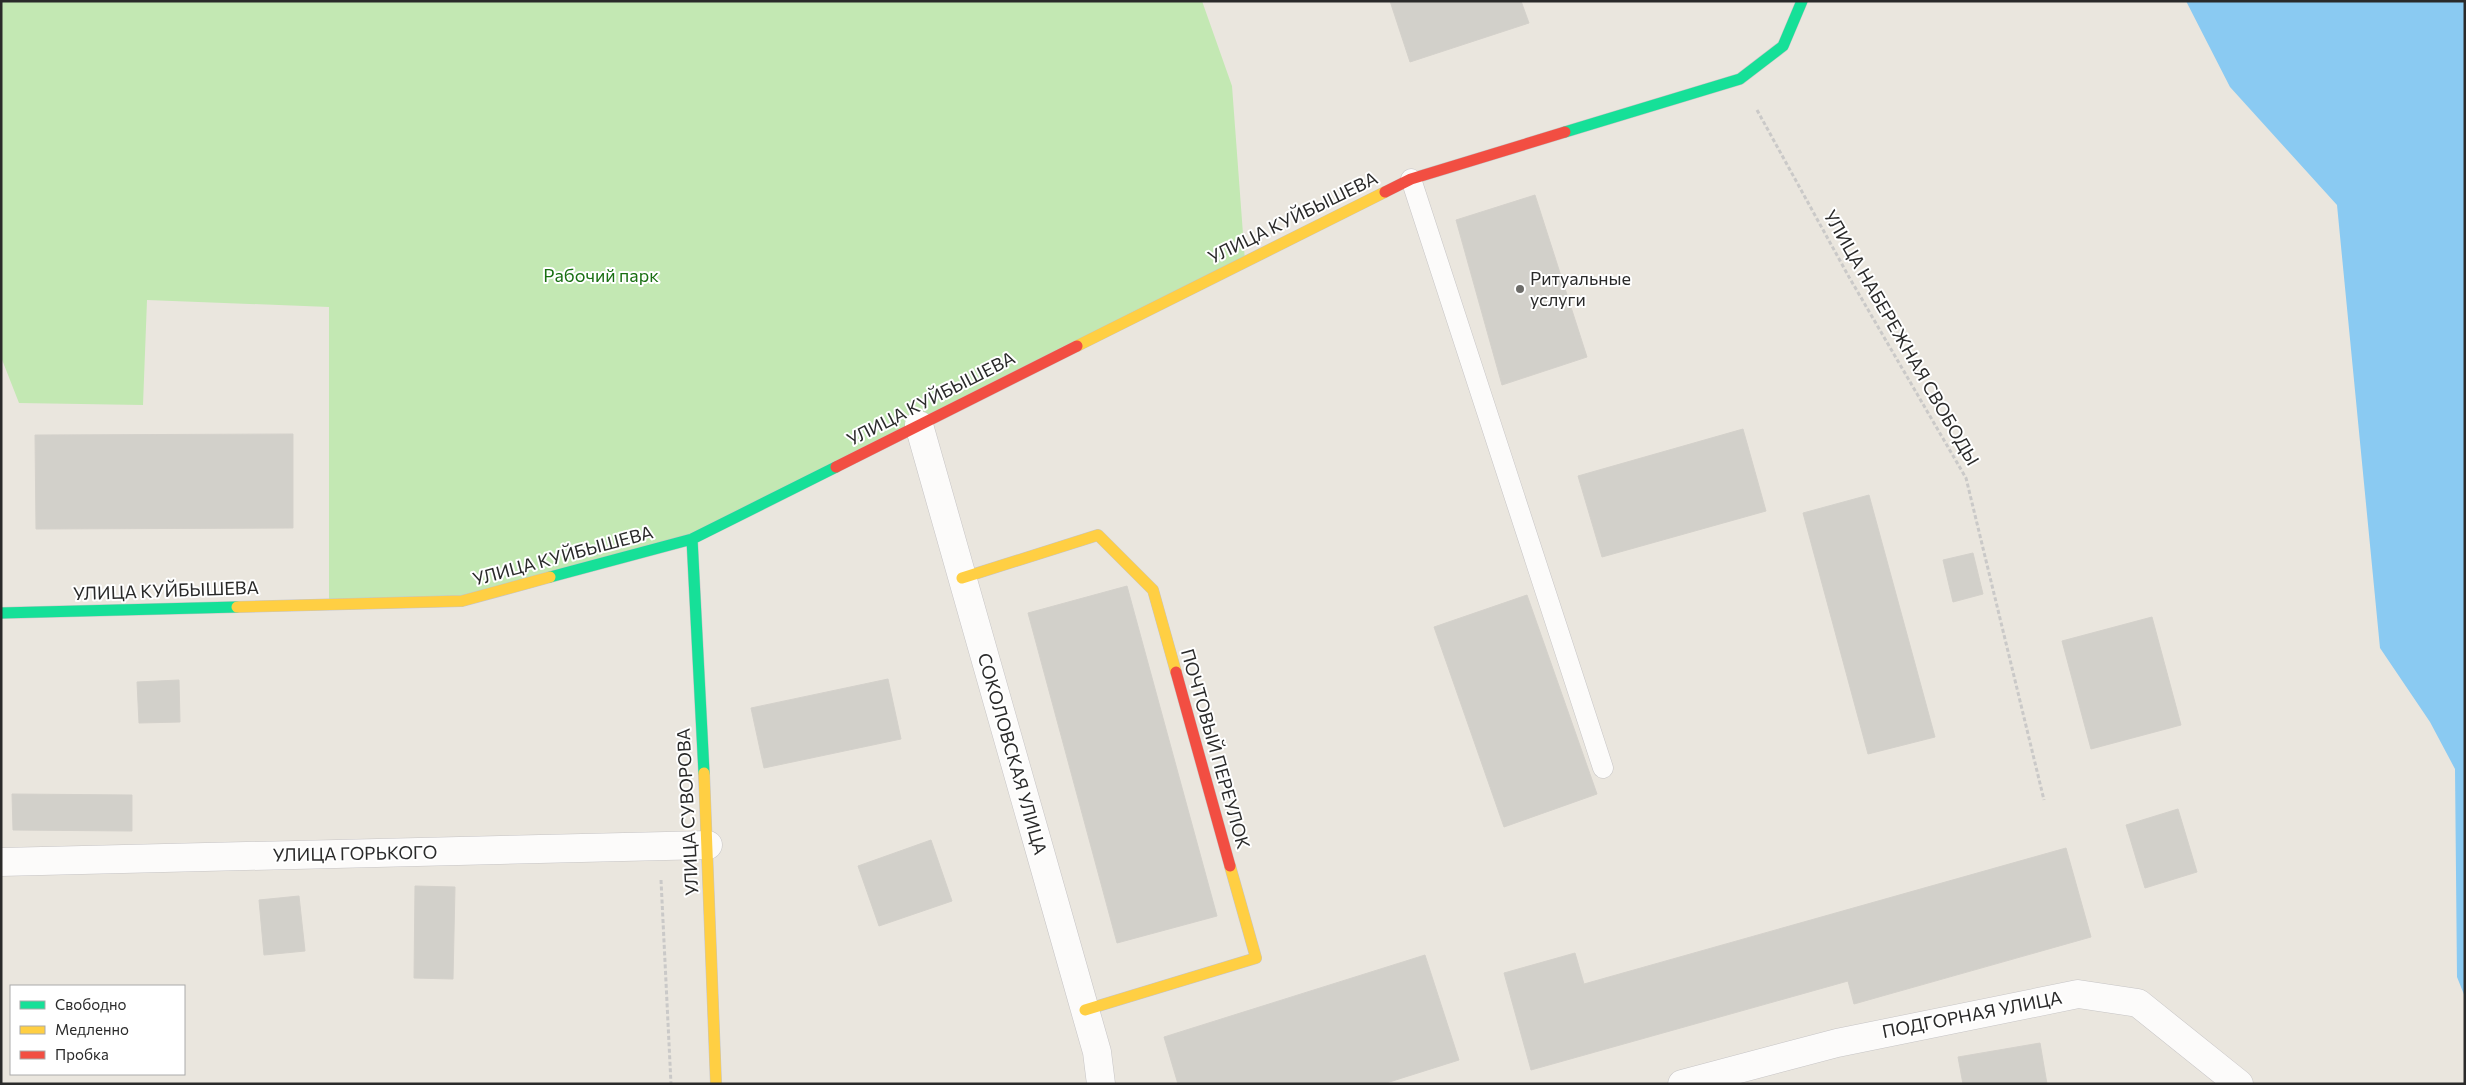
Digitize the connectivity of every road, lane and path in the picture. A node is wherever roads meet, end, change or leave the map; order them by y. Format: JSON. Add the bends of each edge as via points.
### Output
{"nodes":[{"id":1,"x":1802,"y":1,"type":"edge"},
{"id":2,"x":1740,"y":79,"type":"junction"},
{"id":3,"x":1411,"y":179,"type":"junction"},
{"id":4,"x":918,"y":425,"type":"junction"},
{"id":5,"x":692,"y":539,"type":"junction"},
{"id":6,"x":962,"y":578,"type":"junction"},
{"id":7,"x":1,"y":613,"type":"edge"},
{"id":8,"x":1603,"y":768,"type":"dead end"},
{"id":9,"x":2044,"y":800,"type":"dead end"},
{"id":10,"x":708,"y":845,"type":"junction"},
{"id":11,"x":660,"y":847,"type":"junction"},
{"id":12,"x":1,"y":862,"type":"edge"},
{"id":13,"x":1085,"y":1010,"type":"junction"},
{"id":14,"x":671,"y":1084,"type":"edge"},
{"id":15,"x":716,"y":1084,"type":"edge"},
{"id":16,"x":1101,"y":1084,"type":"edge"},
{"id":17,"x":1682,"y":1084,"type":"edge"},
{"id":18,"x":2239,"y":1084,"type":"edge"}],
"edges":[{"from":1,"to":2,"type":"street","name":"УЛИЦА КУЙБЫШЕВА","via":[[1783,46]]},
{"from":2,"to":3,"type":"street","name":"УЛИЦА КУЙБЫШЕВА"},
{"from":2,"to":9,"type":"path","name":"УЛИЦА НАБЕРЕЖНАЯ СВОБОДЫ","via":[[1966,478]]},
{"from":3,"to":4,"type":"street","name":"УЛИЦА КУЙБЫШЕВА"},
{"from":3,"to":8,"type":"lane"},
{"from":4,"to":5,"type":"street","name":"УЛИЦА КУЙБЫШЕВА"},
{"from":4,"to":6,"type":"street","name":"СОКОЛОВСКАЯ УЛИЦА"},
{"from":5,"to":7,"type":"street","name":"УЛИЦА КУЙБЫШЕВА","via":[[462,601]]},
{"from":5,"to":10,"type":"street","name":"УЛИЦА СУВОРОВА"},
{"from":6,"to":13,"type":"street","name":"СОКОЛОВСКАЯ УЛИЦА"},
{"from":6,"to":13,"type":"street","name":"ПОЧТОВЫЙ ПЕРЕУЛОК","via":[[1098,535],[1152,590],[1155,600],[1256,958]]},
{"from":10,"to":11,"type":"street","name":"УЛИЦА ГОРЬКОГО"},
{"from":10,"to":15,"type":"street","name":"УЛИЦА СУВОРОВА"},
{"from":11,"to":12,"type":"street","name":"УЛИЦА ГОРЬКОГО"},
{"from":11,"to":14,"type":"path"},
{"from":13,"to":16,"type":"street","name":"СОКОЛОВСКАЯ УЛИЦА","via":[[1097,1052]]},
{"from":17,"to":18,"type":"street","name":"ПОДГОРНАЯ УЛИЦА","via":[[1837,1043],[2078,994],[2138,1002]]}]}
